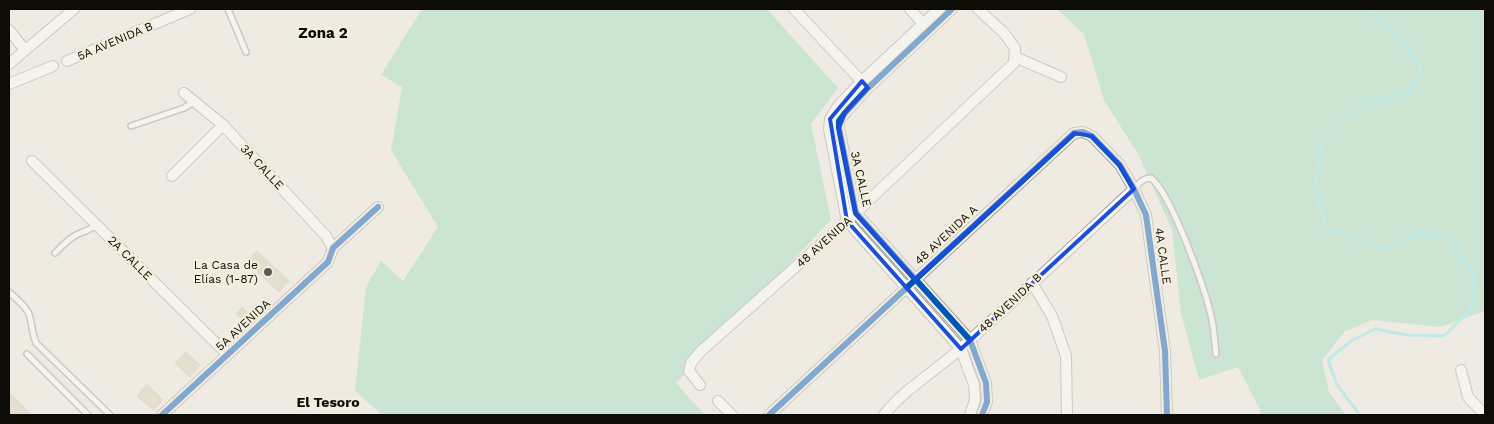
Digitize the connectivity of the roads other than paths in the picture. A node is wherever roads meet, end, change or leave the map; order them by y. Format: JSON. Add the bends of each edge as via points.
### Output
{"nodes":[{"id":1,"x":74,"y":9,"type":"edge"},
{"id":2,"x":190,"y":9,"type":"edge"},
{"id":3,"x":228,"y":9,"type":"edge"},
{"id":4,"x":794,"y":9,"type":"edge"},
{"id":5,"x":910,"y":9,"type":"edge"},
{"id":6,"x":939,"y":9,"type":"edge"},
{"id":7,"x":952,"y":9,"type":"edge"},
{"id":8,"x":978,"y":9,"type":"edge"},
{"id":9,"x":927,"y":27,"type":"junction"},
{"id":10,"x":9,"y":30,"type":"edge"},
{"id":11,"x":24,"y":50,"type":"junction"},
{"id":12,"x":246,"y":52,"type":"dead end"},
{"id":13,"x":1015,"y":57,"type":"junction"},
{"id":14,"x":67,"y":61,"type":"dead end"},
{"id":15,"x":9,"y":64,"type":"edge"},
{"id":16,"x":53,"y":66,"type":"dead end"},
{"id":17,"x":1061,"y":77,"type":"dead end"},
{"id":18,"x":9,"y":84,"type":"edge"},
{"id":19,"x":865,"y":85,"type":"junction"},
{"id":20,"x":184,"y":93,"type":"dead end"},
{"id":21,"x":195,"y":102,"type":"junction"},
{"id":22,"x":223,"y":125,"type":"junction"},
{"id":23,"x":131,"y":126,"type":"dead end"},
{"id":24,"x":1074,"y":133,"type":"joint"},
{"id":25,"x":32,"y":161,"type":"dead end"},
{"id":26,"x":172,"y":176,"type":"dead end"},
{"id":27,"x":1134,"y":188,"type":"junction"},
{"id":28,"x":378,"y":207,"type":"dead end"},
{"id":29,"x":856,"y":213,"type":"junction"},
{"id":30,"x":847,"y":221,"type":"junction"},
{"id":31,"x":97,"y":225,"type":"junction"},
{"id":32,"x":332,"y":248,"type":"junction"},
{"id":33,"x":55,"y":253,"type":"dead end"},
{"id":34,"x":915,"y":279,"type":"junction"},
{"id":35,"x":1032,"y":283,"type":"junction"},
{"id":36,"x":907,"y":288,"type":"junction"},
{"id":37,"x":9,"y":292,"type":"edge"},
{"id":38,"x":970,"y":340,"type":"junction"},
{"id":39,"x":961,"y":348,"type":"junction"},
{"id":40,"x":27,"y":354,"type":"dead end"},
{"id":41,"x":227,"y":354,"type":"junction"},
{"id":42,"x":1216,"y":354,"type":"dead end"},
{"id":43,"x":1461,"y":370,"type":"dead end"},
{"id":44,"x":700,"y":385,"type":"dead end"},
{"id":45,"x":718,"y":400,"type":"dead end"},
{"id":46,"x":88,"y":415,"type":"edge"},
{"id":47,"x":110,"y":415,"type":"edge"},
{"id":48,"x":162,"y":415,"type":"edge"},
{"id":49,"x":732,"y":415,"type":"edge"},
{"id":50,"x":769,"y":415,"type":"edge"},
{"id":51,"x":884,"y":415,"type":"edge"},
{"id":52,"x":970,"y":415,"type":"edge"},
{"id":53,"x":982,"y":415,"type":"edge"},
{"id":54,"x":1067,"y":415,"type":"edge"},
{"id":55,"x":1166,"y":415,"type":"edge"},
{"id":56,"x":1485,"y":415,"type":"edge"}],
"edges":[{"from":1,"to":11,"type":"street"},
{"from":2,"to":14,"type":"street","name":"5A AVENIDA B"},
{"from":3,"to":12,"type":"lane"},
{"from":4,"to":19,"type":"street"},
{"from":5,"to":9,"type":"street"},
{"from":6,"to":9,"type":"street","name":"3A CALLE"},
{"from":7,"to":9,"type":"street","name":"3A CALLE"},
{"from":8,"to":13,"type":"street","via":[[1004,33],[1015,48]]},
{"from":9,"to":19,"type":"street","name":"3A CALLE"},
{"from":10,"to":11,"type":"street"},
{"from":11,"to":15,"type":"street"},
{"from":13,"to":17,"type":"street"},
{"from":13,"to":29,"type":"street","name":"48 AVENIDA","via":[[1010,67]]},
{"from":16,"to":18,"type":"street"},
{"from":19,"to":29,"type":"street","name":"3A CALLE","via":[[839,121]]},
{"from":19,"to":30,"type":"street","name":"3A CALLE","via":[[838,106],[830,119],[829,129]]},
{"from":20,"to":21,"type":"street","name":"3A CALLE"},
{"from":21,"to":22,"type":"street","name":"3A CALLE"},
{"from":21,"to":23,"type":"lane"},
{"from":22,"to":26,"type":"street"},
{"from":22,"to":32,"type":"street","name":"3A CALLE","via":[[326,236]]},
{"from":24,"to":27,"type":"street","name":"4A CALLE","via":[[1084,132],[1092,136],[1120,165]]},
{"from":24,"to":34,"type":"street","name":"48 AVENIDA A"},
{"from":25,"to":31,"type":"street","name":"2A CALLE"},
{"from":27,"to":35,"type":"street","name":"48 AVENIDA B"},
{"from":27,"to":42,"type":"lane","via":[[1146,178],[1151,178],[1170,206],[1186,241],[1212,319]]},
{"from":27,"to":55,"type":"street","name":"4A CALLE","via":[[1146,216],[1165,351]]},
{"from":28,"to":32,"type":"street","name":"5A AVENIDA"},
{"from":29,"to":30,"type":"street","name":"48 AVENIDA"},
{"from":29,"to":34,"type":"street","name":"3A CALLE"},
{"from":30,"to":36,"type":"street","name":"3A CALLE"},
{"from":30,"to":44,"type":"street","name":"48 AVENIDA","via":[[700,352],[689,371]]},
{"from":31,"to":33,"type":"lane","via":[[69,239]]},
{"from":31,"to":41,"type":"street","name":"2A CALLE"},
{"from":32,"to":41,"type":"street","name":"5A AVENIDA","via":[[328,262]]},
{"from":34,"to":36,"type":"street","name":"48 AVENIDA A"},
{"from":34,"to":38,"type":"street","name":"3A CALLE"},
{"from":35,"to":38,"type":"street","name":"48 AVENIDA B"},
{"from":35,"to":54,"type":"street","via":[[1052,316],[1066,356]]},
{"from":36,"to":39,"type":"street","name":"3A CALLE"},
{"from":36,"to":50,"type":"street","name":"48 AVENIDA A"},
{"from":37,"to":47,"type":"lane","via":[[29,315],[36,342]]},
{"from":38,"to":39,"type":"street","name":"48 AVENIDA B"},
{"from":38,"to":53,"type":"street","name":"3A CALLE","via":[[986,383],[987,402]]},
{"from":39,"to":51,"type":"street","name":"48 AVENIDA B"},
{"from":39,"to":52,"type":"street","name":"3A CALLE","via":[[974,385],[975,400]]},
{"from":40,"to":46,"type":"lane"},
{"from":41,"to":48,"type":"street","name":"5A AVENIDA"},
{"from":43,"to":56,"type":"street","via":[[1468,397]]},
{"from":45,"to":49,"type":"street"}]}
